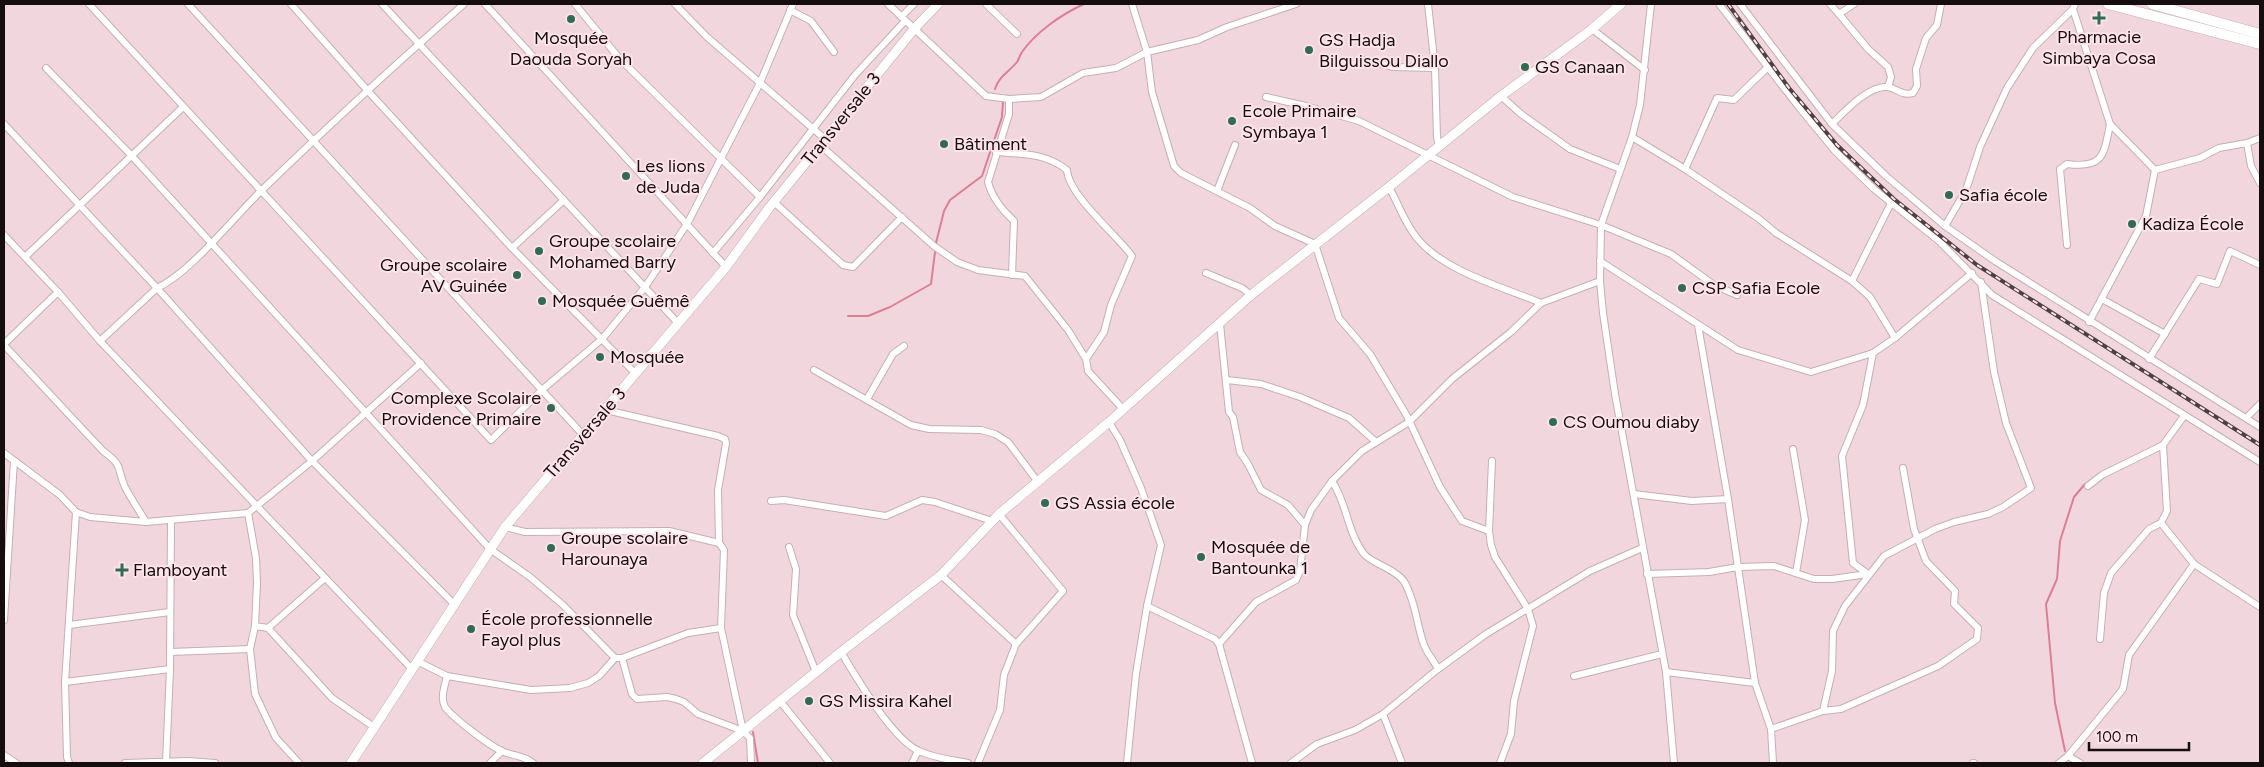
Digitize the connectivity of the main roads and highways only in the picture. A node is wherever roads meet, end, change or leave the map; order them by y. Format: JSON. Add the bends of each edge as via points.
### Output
{"nodes":[{"id":1,"x":2108,"y":4,"type":"edge"},
{"id":2,"x":2152,"y":4,"type":"edge"},
{"id":3,"x":2260,"y":34,"type":"edge"},
{"id":4,"x":2260,"y":44,"type":"edge"}],
"edges":[{"from":1,"to":4,"type":"main road"},
{"from":2,"to":3,"type":"main road"}]}
